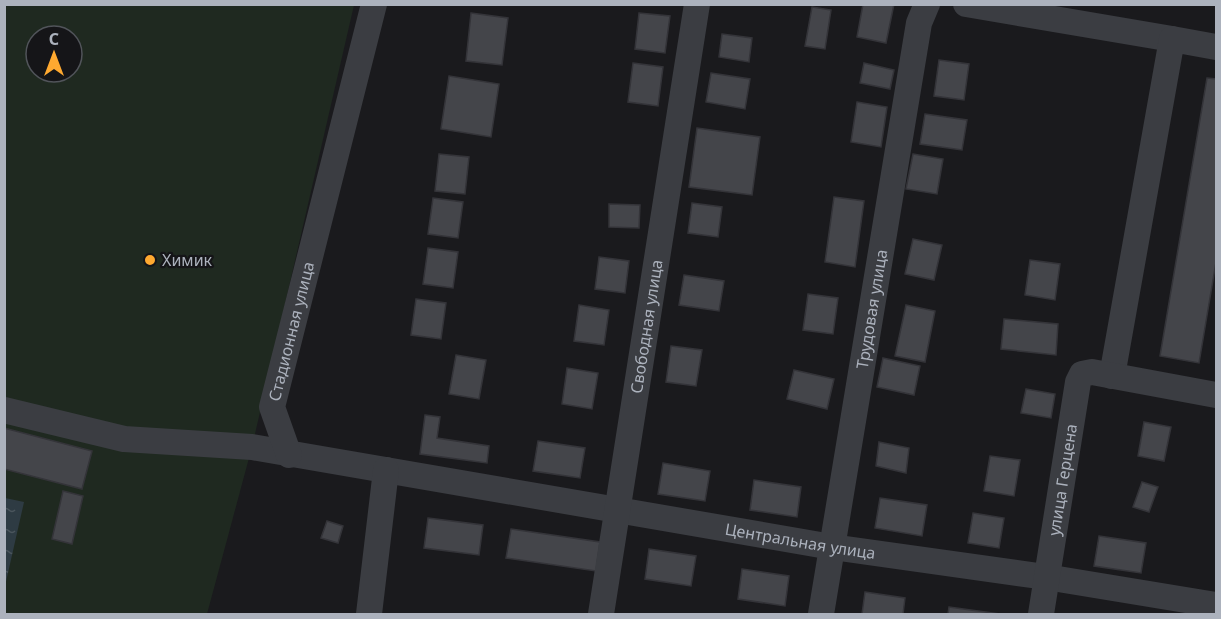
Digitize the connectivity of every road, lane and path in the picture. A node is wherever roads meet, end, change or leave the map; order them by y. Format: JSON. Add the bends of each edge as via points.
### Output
{"nodes":[{"id":1,"x":374,"y":4,"type":"edge"},
{"id":2,"x":698,"y":4,"type":"edge"},
{"id":3,"x":927,"y":4,"type":"edge"},
{"id":4,"x":966,"y":4,"type":"edge"},
{"id":5,"x":1172,"y":39,"type":"junction"},
{"id":6,"x":1216,"y":47,"type":"edge"},
{"id":7,"x":1112,"y":376,"type":"junction"},
{"id":8,"x":1216,"y":395,"type":"edge"},
{"id":9,"x":4,"y":410,"type":"edge"},
{"id":10,"x":289,"y":455,"type":"junction"},
{"id":11,"x":386,"y":470,"type":"junction"},
{"id":12,"x":618,"y":510,"type":"junction"},
{"id":13,"x":832,"y":547,"type":"junction"},
{"id":14,"x":1047,"y":577,"type":"junction"},
{"id":15,"x":1216,"y":605,"type":"edge"},
{"id":16,"x":369,"y":615,"type":"edge"},
{"id":17,"x":601,"y":615,"type":"edge"},
{"id":18,"x":821,"y":615,"type":"edge"},
{"id":19,"x":1041,"y":615,"type":"edge"}],
"edges":[{"from":1,"to":10,"type":"street","name":"Стадионная улица","via":[[272,407]]},
{"from":2,"to":12,"type":"street","name":"Свободная улица"},
{"from":3,"to":13,"type":"street","name":"Трудовая улица","via":[[920,23]]},
{"from":4,"to":5,"type":"street"},
{"from":5,"to":6,"type":"street"},
{"from":5,"to":7,"type":"street"},
{"from":7,"to":8,"type":"street","name":"улица Герцена"},
{"from":7,"to":14,"type":"street","name":"улица Герцена","via":[[1092,372],[1082,374],[1078,382]]},
{"from":9,"to":10,"type":"street","via":[[124,439],[252,447]]},
{"from":10,"to":11,"type":"street"},
{"from":11,"to":12,"type":"street","name":"Центральная улица"},
{"from":11,"to":16,"type":"street"},
{"from":12,"to":13,"type":"street","name":"Центральная улица"},
{"from":12,"to":17,"type":"street","name":"Свободная улица"},
{"from":13,"to":14,"type":"street","name":"Центральная улица"},
{"from":13,"to":18,"type":"street","name":"Трудовая улица"},
{"from":14,"to":15,"type":"street","name":"Центральная улица"},
{"from":14,"to":19,"type":"street","name":"улица Герцена"}]}
